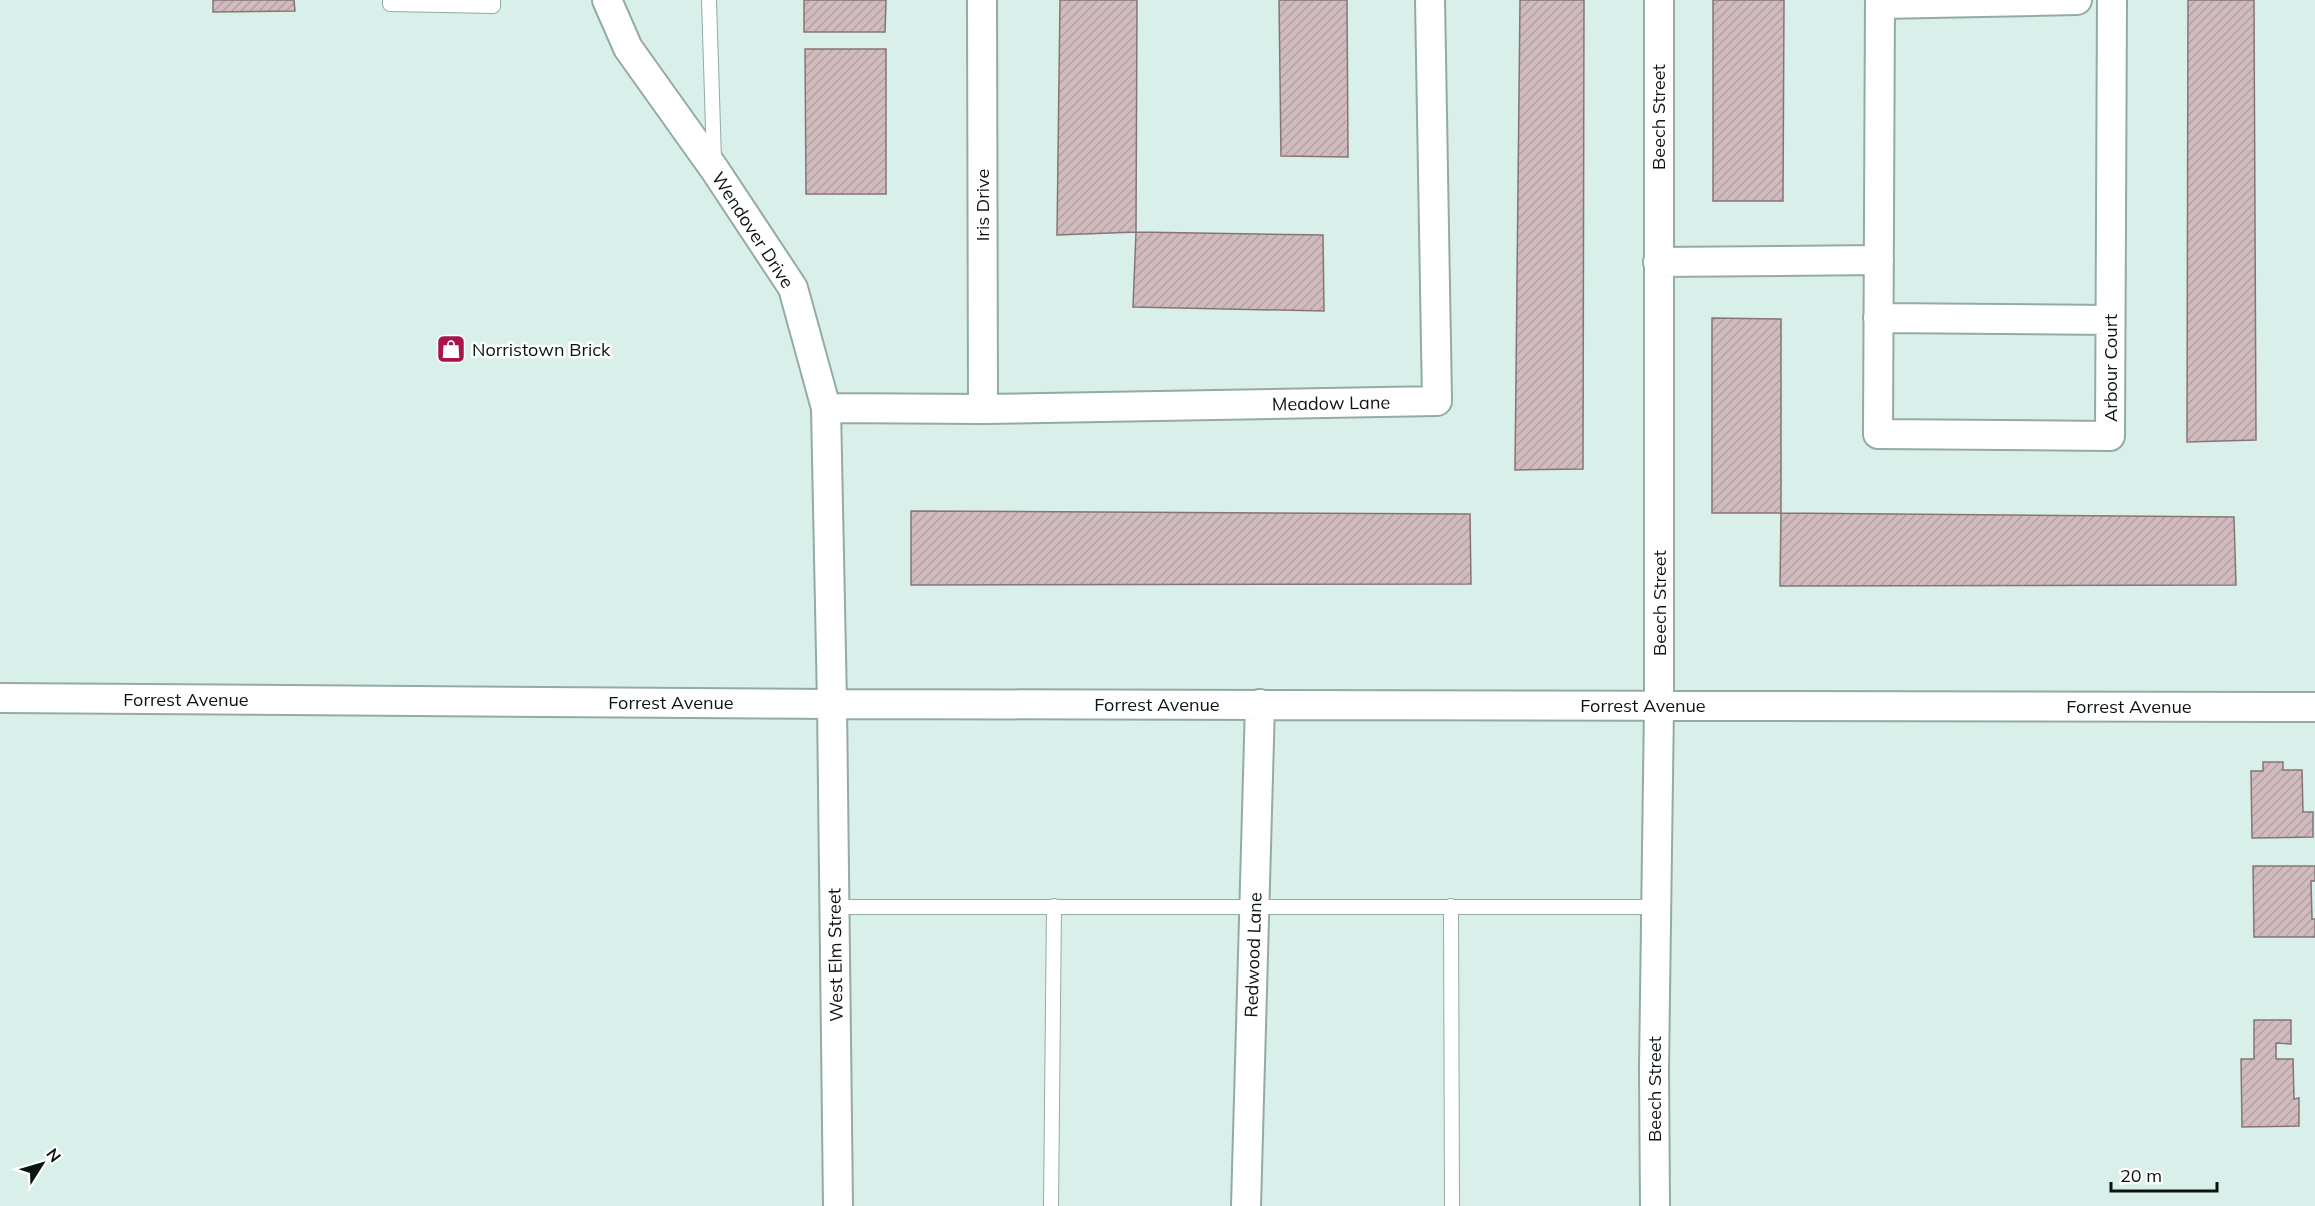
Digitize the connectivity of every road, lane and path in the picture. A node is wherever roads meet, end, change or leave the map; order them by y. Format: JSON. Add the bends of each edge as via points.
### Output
{"nodes":[{"id":1,"x":390,"y":0,"type":"edge"},
{"id":2,"x":493,"y":0,"type":"edge"},
{"id":3,"x":607,"y":0,"type":"edge"},
{"id":4,"x":709,"y":0,"type":"edge"},
{"id":5,"x":981,"y":0,"type":"edge"},
{"id":6,"x":1430,"y":0,"type":"edge"},
{"id":7,"x":1659,"y":0,"type":"edge"},
{"id":8,"x":2077,"y":0,"type":"edge"},
{"id":9,"x":2112,"y":0,"type":"edge"},
{"id":10,"x":1880,"y":2,"type":"edge"},
{"id":11,"x":715,"y":170,"type":"junction"},
{"id":12,"x":1879,"y":260,"type":"junction"},
{"id":13,"x":1658,"y":262,"type":"junction"},
{"id":14,"x":1878,"y":318,"type":"junction"},
{"id":15,"x":2110,"y":320,"type":"junction"},
{"id":16,"x":825,"y":408,"type":"junction"},
{"id":17,"x":982,"y":409,"type":"junction"},
{"id":18,"x":0,"y":698,"type":"edge"},
{"id":19,"x":832,"y":704,"type":"junction"},
{"id":20,"x":1260,"y":704,"type":"junction"},
{"id":21,"x":1659,"y":705,"type":"junction"},
{"id":22,"x":2315,"y":707,"type":"edge"},
{"id":23,"x":1054,"y":906,"type":"junction"},
{"id":24,"x":1254,"y":906,"type":"junction"},
{"id":25,"x":1451,"y":906,"type":"junction"},
{"id":26,"x":835,"y":907,"type":"junction"},
{"id":27,"x":1656,"y":907,"type":"junction"},
{"id":28,"x":838,"y":1206,"type":"edge"},
{"id":29,"x":1051,"y":1206,"type":"edge"},
{"id":30,"x":1246,"y":1206,"type":"edge"},
{"id":31,"x":1452,"y":1206,"type":"edge"},
{"id":32,"x":1655,"y":1206,"type":"edge"}],
"edges":[{"from":1,"to":2,"type":"lane","via":[[390,4],[493,6]]},
{"from":3,"to":11,"type":"street","name":"Wendover Drive","via":[[628,48]]},
{"from":4,"to":11,"type":"lane"},
{"from":5,"to":17,"type":"street","name":"Iris Drive"},
{"from":6,"to":17,"type":"street","name":"Meadow Lane","via":[[1437,401]]},
{"from":7,"to":13,"type":"street","name":"Beech Street"},
{"from":8,"to":10,"type":"street"},
{"from":9,"to":15,"type":"street","name":"Arbour Court"},
{"from":10,"to":12,"type":"street","name":"Arbour Court"},
{"from":11,"to":16,"type":"street","name":"Wendover Drive","via":[[793,288]]},
{"from":12,"to":13,"type":"street"},
{"from":12,"to":14,"type":"street","name":"Arbour Court"},
{"from":13,"to":21,"type":"street","name":"Beech Street"},
{"from":14,"to":15,"type":"street"},
{"from":14,"to":15,"type":"street","name":"Arbour Court","via":[[1878,434],[2110,436]]},
{"from":16,"to":17,"type":"street","name":"Meadow Lane"},
{"from":16,"to":19,"type":"street","name":"Wendover Drive"},
{"from":18,"to":19,"type":"street","name":"Forrest Avenue"},
{"from":19,"to":20,"type":"street","name":"Forrest Avenue"},
{"from":19,"to":26,"type":"street","name":"West Elm Street"},
{"from":20,"to":21,"type":"street","name":"Forrest Avenue"},
{"from":20,"to":24,"type":"street","name":"Redwood Lane"},
{"from":21,"to":22,"type":"street","name":"Forrest Avenue"},
{"from":21,"to":27,"type":"street","name":"Beech Street"},
{"from":23,"to":24,"type":"lane"},
{"from":23,"to":26,"type":"lane"},
{"from":23,"to":29,"type":"lane"},
{"from":24,"to":25,"type":"lane"},
{"from":24,"to":30,"type":"street","name":"Redwood Lane"},
{"from":25,"to":27,"type":"lane"},
{"from":25,"to":31,"type":"lane"},
{"from":26,"to":28,"type":"street","name":"West Elm Street"},
{"from":27,"to":32,"type":"street","name":"Beech Street"}]}
